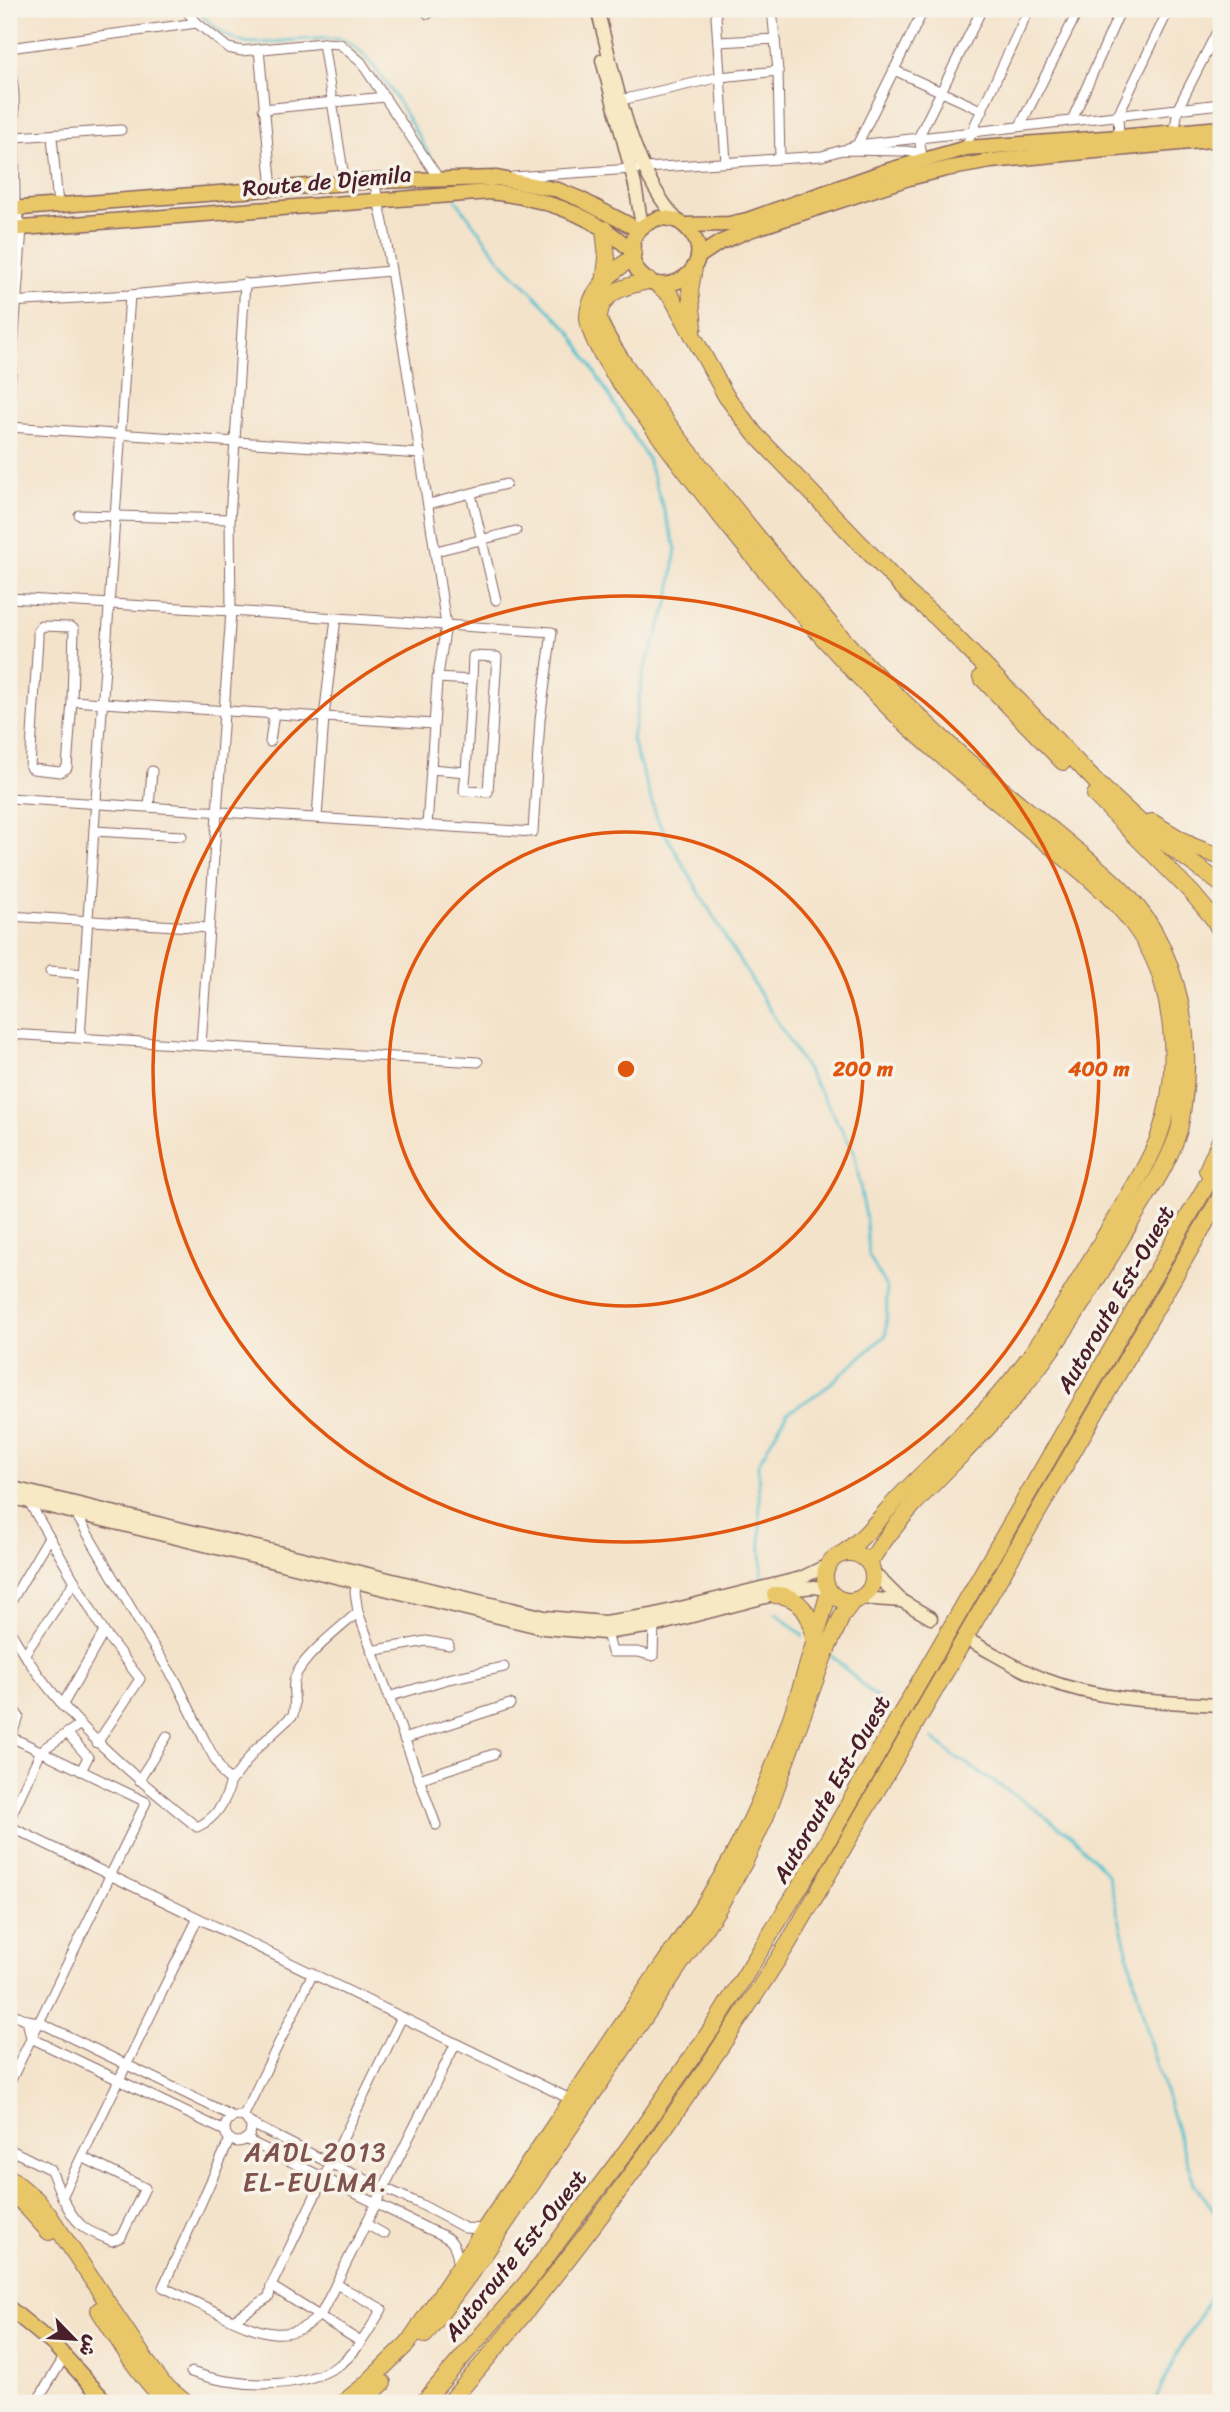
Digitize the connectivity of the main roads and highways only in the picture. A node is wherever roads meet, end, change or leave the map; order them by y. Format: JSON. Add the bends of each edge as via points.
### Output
{"nodes":[{"id":1,"x":588,"y":9,"type":"edge"},
{"id":2,"x":597,"y":9,"type":"edge"},
{"id":3,"x":1221,"y":128,"type":"edge"},
{"id":4,"x":1173,"y":139,"type":"junction"},
{"id":5,"x":1221,"y":139,"type":"edge"},
{"id":6,"x":1097,"y":145,"type":"junction"},
{"id":7,"x":924,"y":162,"type":"junction"},
{"id":8,"x":637,"y":169,"type":"junction"},
{"id":9,"x":12,"y":209,"type":"edge"},
{"id":10,"x":682,"y":223,"type":"junction"},
{"id":11,"x":641,"y":228,"type":"junction"},
{"id":12,"x":11,"y":229,"type":"edge"},
{"id":13,"x":604,"y":229,"type":"junction"},
{"id":14,"x":633,"y":256,"type":"junction"},
{"id":15,"x":696,"y":262,"type":"junction"},
{"id":16,"x":604,"y":283,"type":"junction"},
{"id":17,"x":653,"y":283,"type":"junction"},
{"id":18,"x":696,"y":339,"type":"junction"},
{"id":19,"x":908,"y":593,"type":"junction"},
{"id":20,"x":1064,"y":748,"type":"junction"},
{"id":21,"x":1105,"y":805,"type":"junction"},
{"id":22,"x":1221,"y":857,"type":"edge"},
{"id":23,"x":1221,"y":884,"type":"edge"},
{"id":24,"x":1221,"y":894,"type":"edge"},
{"id":25,"x":1221,"y":932,"type":"edge"},
{"id":26,"x":1221,"y":1138,"type":"edge"},
{"id":27,"x":1221,"y":1160,"type":"edge"},
{"id":28,"x":1221,"y":1196,"type":"edge"},
{"id":29,"x":1221,"y":1219,"type":"edge"},
{"id":30,"x":1184,"y":1224,"type":"junction"},
{"id":31,"x":1170,"y":1285,"type":"junction"},
{"id":32,"x":9,"y":1487,"type":"edge"},
{"id":33,"x":9,"y":1497,"type":"edge"},
{"id":34,"x":834,"y":1560,"type":"junction"},
{"id":35,"x":308,"y":1565,"type":"junction"},
{"id":36,"x":870,"y":1567,"type":"junction"},
{"id":37,"x":828,"y":1590,"type":"junction"},
{"id":38,"x":775,"y":1595,"type":"junction"},
{"id":39,"x":857,"y":1600,"type":"junction"},
{"id":40,"x":902,"y":1601,"type":"junction"},
{"id":41,"x":931,"y":1618,"type":"dead end"},
{"id":42,"x":605,"y":1627,"type":"junction"},
{"id":43,"x":972,"y":1642,"type":"dead end"},
{"id":44,"x":814,"y":1647,"type":"junction"},
{"id":45,"x":1221,"y":1705,"type":"edge"},
{"id":46,"x":9,"y":2177,"type":"edge"},
{"id":47,"x":9,"y":2192,"type":"edge"},
{"id":48,"x":9,"y":2308,"type":"edge"},
{"id":49,"x":107,"y":2403,"type":"edge"},
{"id":50,"x":168,"y":2403,"type":"edge"},
{"id":51,"x":186,"y":2403,"type":"edge"},
{"id":52,"x":343,"y":2403,"type":"edge"},
{"id":53,"x":362,"y":2403,"type":"edge"},
{"id":54,"x":424,"y":2403,"type":"edge"},
{"id":55,"x":449,"y":2403,"type":"edge"}],
"edges":[{"from":1,"to":8,"type":"main road"},
{"from":2,"to":8,"type":"main road"},
{"from":3,"to":4,"type":"main road"},
{"from":4,"to":5,"type":"main road"},
{"from":4,"to":6,"type":"main road"},
{"from":4,"to":6,"type":"main road","via":[[1119,137]]},
{"from":6,"to":7,"type":"main road","via":[[991,161]]},
{"from":6,"to":7,"type":"main road","via":[[966,148]]},
{"from":7,"to":10,"type":"main road","via":[[747,220]]},
{"from":7,"to":15,"type":"main road","via":[[719,243]]},
{"from":8,"to":10,"type":"main road"},
{"from":8,"to":11,"type":"main road"},
{"from":9,"to":11,"type":"main road","via":[[374,181],[497,178],[558,190]]},
{"from":10,"to":11,"type":"main road","via":[[659,218]]},
{"from":10,"to":15,"type":"main road","via":[[696,240]]},
{"from":11,"to":14,"type":"main road","via":[[632,243]]},
{"from":12,"to":13,"type":"main road","name":"Route de Djemila","via":[[490,192],[565,208]]},
{"from":13,"to":14,"type":"main road","name":"Route de Djemila"},
{"from":13,"to":16,"type":"highway"},
{"from":14,"to":16,"type":"highway"},
{"from":14,"to":17,"type":"main road","via":[[638,272]]},
{"from":15,"to":17,"type":"main road","via":[[679,282]]},
{"from":15,"to":18,"type":"highway","via":[[690,290]]},
{"from":16,"to":34,"type":"highway","via":[[588,311],[589,328],[613,372],[661,439],[809,621],[885,704],[1114,900],[1149,951],[1161,979],[1169,1019],[1173,1061],[1168,1107],[1158,1140],[1066,1303],[999,1396],[865,1536]]},
{"from":17,"to":18,"type":"highway","via":[[671,296]]},
{"from":17,"to":36,"type":"highway","via":[[617,291],[599,315],[606,335],[640,386],[837,632],[894,692],[979,770],[1116,882],[1138,906],[1162,947],[1186,1024],[1186,1081],[1179,1130],[1160,1173],[1068,1326],[1011,1402],[905,1515]]},
{"from":18,"to":19,"type":"highway","via":[[726,396],[755,434]]},
{"from":19,"to":20,"type":"highway"},
{"from":19,"to":21,"type":"highway","via":[[936,630]]},
{"from":20,"to":22,"type":"highway","via":[[1152,822]]},
{"from":20,"to":23,"type":"highway","via":[[1154,835]]},
{"from":21,"to":24,"type":"highway"},
{"from":21,"to":25,"type":"highway","via":[[1192,893]]},
{"from":26,"to":30,"type":"highway"},
{"from":27,"to":30,"type":"highway","name":"Autoroute Est-Ouest"},
{"from":28,"to":31,"type":"highway","name":"Autoroute Est-Ouest"},
{"from":29,"to":31,"type":"highway"},
{"from":30,"to":54,"type":"highway","name":"Autoroute Est-Ouest","via":[[817,1859],[713,2027],[537,2270]]},
{"from":31,"to":55,"type":"highway","name":"Autoroute Est-Ouest","via":[[741,2017],[597,2221]]},
{"from":32,"to":35,"type":"main road"},
{"from":33,"to":35,"type":"main road"},
{"from":34,"to":36,"type":"highway","via":[[856,1554]]},
{"from":34,"to":37,"type":"highway","via":[[825,1580]]},
{"from":34,"to":42,"type":"main road","via":[[801,1578]]},
{"from":35,"to":42,"type":"main road"},
{"from":36,"to":39,"type":"highway","via":[[871,1587]]},
{"from":36,"to":40,"type":"main road"},
{"from":37,"to":38,"type":"main road","via":[[814,1587]]},
{"from":37,"to":39,"type":"highway","via":[[838,1598]]},
{"from":37,"to":44,"type":"highway"},
{"from":38,"to":42,"type":"main road","via":[[654,1626]]},
{"from":38,"to":44,"type":"highway","via":[[796,1601],[809,1615]]},
{"from":39,"to":40,"type":"main road"},
{"from":39,"to":53,"type":"highway","via":[[843,1614],[824,1656],[766,1816],[717,1910],[483,2256],[422,2340]]},
{"from":40,"to":41,"type":"main road"},
{"from":43,"to":45,"type":"main road","via":[[1043,1679],[1084,1691],[1138,1701]]},
{"from":44,"to":52,"type":"highway","via":[[751,1821],[720,1880],[408,2343]]},
{"from":46,"to":51,"type":"highway","via":[[49,2215],[163,2384]]},
{"from":47,"to":50,"type":"highway","via":[[43,2224],[130,2359]]},
{"from":48,"to":49,"type":"main road","via":[[65,2356]]}]}
